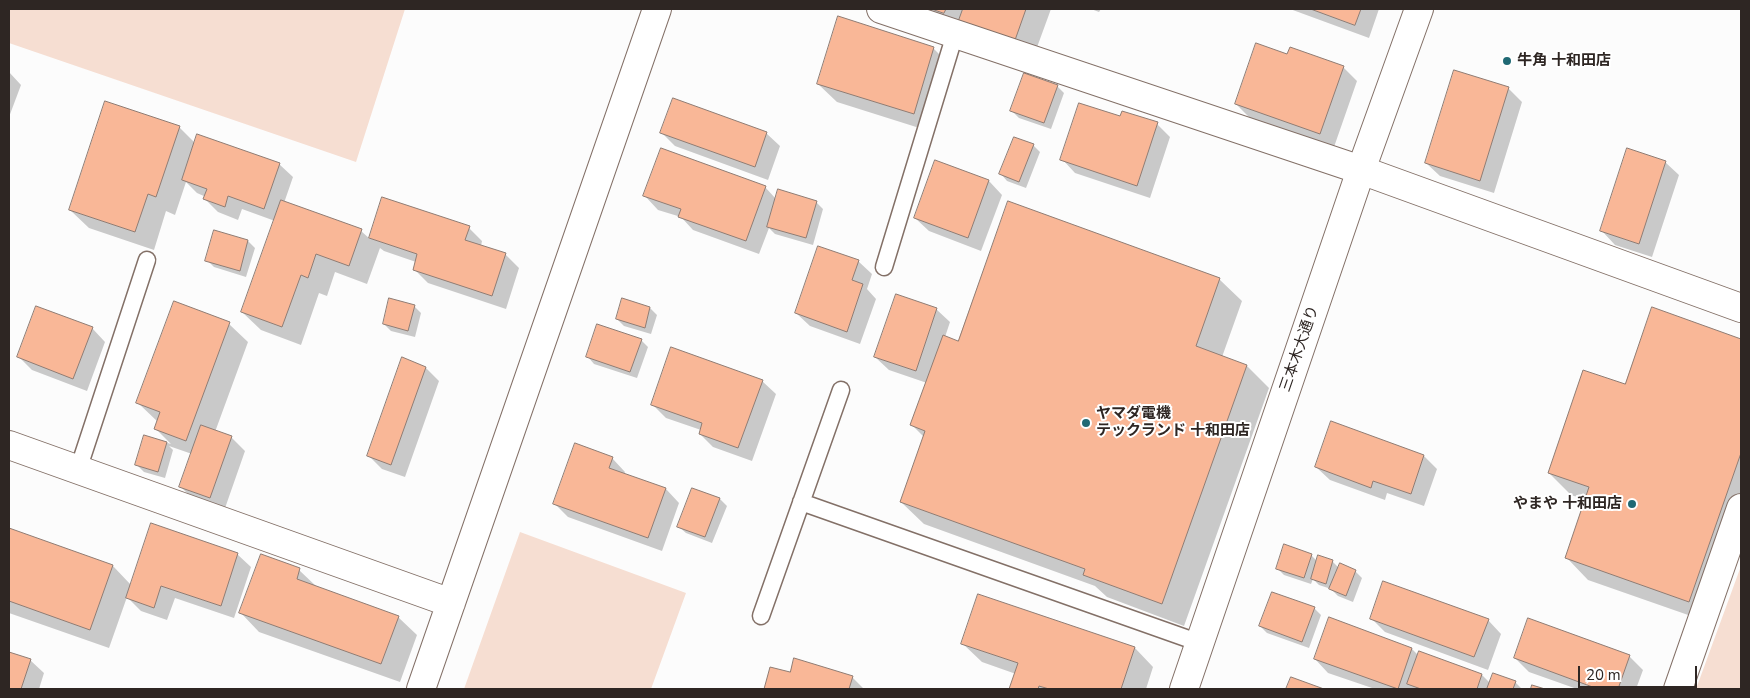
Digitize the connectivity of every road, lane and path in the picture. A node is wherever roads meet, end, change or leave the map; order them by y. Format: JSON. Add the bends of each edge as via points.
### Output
{"nodes":[{"id":1,"x":658,"y":9,"type":"edge"},
{"id":2,"x":882,"y":9,"type":"edge"},
{"id":3,"x":1419,"y":9,"type":"edge"},
{"id":4,"x":955,"y":34,"type":"junction"},
{"id":5,"x":1361,"y":170,"type":"junction"},
{"id":6,"x":147,"y":260,"type":"dead end"},
{"id":7,"x":884,"y":268,"type":"dead end"},
{"id":8,"x":1741,"y":308,"type":"edge"},
{"id":9,"x":840,"y":390,"type":"dead end"},
{"id":10,"x":9,"y":445,"type":"edge"},
{"id":11,"x":78,"y":470,"type":"junction"},
{"id":12,"x":801,"y":502,"type":"junction"},
{"id":13,"x":1741,"y":508,"type":"edge"},
{"id":14,"x":450,"y":603,"type":"junction"},
{"id":15,"x":761,"y":616,"type":"dead end"},
{"id":16,"x":1200,"y":643,"type":"junction"},
{"id":17,"x":421,"y":689,"type":"edge"},
{"id":18,"x":1184,"y":689,"type":"edge"},
{"id":19,"x":1678,"y":689,"type":"edge"}],
"edges":[{"from":1,"to":14,"type":"street"},
{"from":2,"to":4,"type":"street"},
{"from":3,"to":5,"type":"street","name":"三本木大通り"},
{"from":4,"to":5,"type":"street"},
{"from":4,"to":7,"type":"lane"},
{"from":5,"to":8,"type":"street"},
{"from":5,"to":16,"type":"street","name":"三本木大通り"},
{"from":6,"to":11,"type":"lane"},
{"from":9,"to":12,"type":"lane"},
{"from":10,"to":11,"type":"street"},
{"from":11,"to":14,"type":"street"},
{"from":12,"to":15,"type":"lane"},
{"from":12,"to":16,"type":"lane"},
{"from":13,"to":19,"type":"street"},
{"from":14,"to":17,"type":"street"},
{"from":16,"to":18,"type":"street","name":"三本木大通り"}]}
